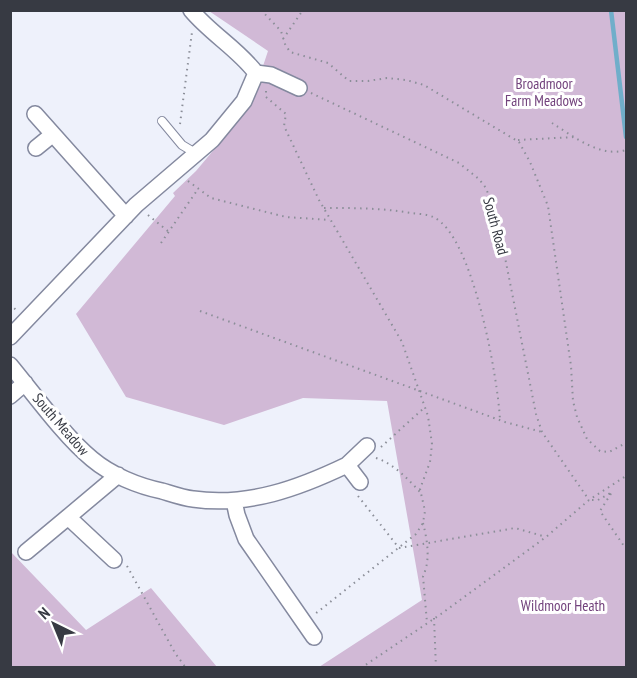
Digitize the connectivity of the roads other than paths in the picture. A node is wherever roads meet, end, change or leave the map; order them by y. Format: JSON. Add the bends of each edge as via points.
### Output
{"nodes":[{"id":1,"x":193,"y":12,"type":"edge"},
{"id":2,"x":261,"y":74,"type":"junction"},
{"id":3,"x":299,"y":88,"type":"road end"},
{"id":4,"x":34,"y":114,"type":"dead end"},
{"id":5,"x":162,"y":121,"type":"dead end"},
{"id":6,"x":52,"y":135,"type":"junction"},
{"id":7,"x":36,"y":147,"type":"dead end"},
{"id":8,"x":196,"y":154,"type":"junction"},
{"id":9,"x":131,"y":211,"type":"junction"},
{"id":10,"x":10,"y":337,"type":"edge"},
{"id":11,"x":10,"y":366,"type":"edge"},
{"id":12,"x":25,"y":383,"type":"junction"},
{"id":13,"x":10,"y":396,"type":"edge"},
{"id":14,"x":372,"y":450,"type":"road end"},
{"id":15,"x":347,"y":465,"type":"junction"},
{"id":16,"x":118,"y":475,"type":"junction"},
{"id":17,"x":360,"y":482,"type":"road end"},
{"id":18,"x":234,"y":501,"type":"junction"},
{"id":19,"x":68,"y":517,"type":"junction"},
{"id":20,"x":26,"y":552,"type":"dead end"},
{"id":21,"x":118,"y":560,"type":"road end"},
{"id":22,"x":314,"y":637,"type":"dead end"}],
"edges":[{"from":1,"to":2,"type":"street"},
{"from":2,"to":3,"type":"street"},
{"from":2,"to":8,"type":"street","via":[[244,101]]},
{"from":4,"to":6,"type":"street"},
{"from":5,"to":8,"type":"lane","via":[[178,141]]},
{"from":6,"to":7,"type":"street"},
{"from":6,"to":9,"type":"street"},
{"from":8,"to":9,"type":"street"},
{"from":9,"to":10,"type":"street"},
{"from":11,"to":12,"type":"street","name":"South Meadow"},
{"from":12,"to":13,"type":"street","name":"South Meadow"},
{"from":12,"to":16,"type":"street","name":"South Meadow","via":[[92,460]]},
{"from":14,"to":15,"type":"street","name":"South Meadow"},
{"from":15,"to":17,"type":"street"},
{"from":15,"to":18,"type":"street","name":"South Meadow","via":[[272,494]]},
{"from":16,"to":18,"type":"street","name":"South Meadow","via":[[193,499]]},
{"from":16,"to":19,"type":"street"},
{"from":18,"to":22,"type":"street","via":[[246,539]]},
{"from":19,"to":20,"type":"street"},
{"from":19,"to":21,"type":"street"}]}
